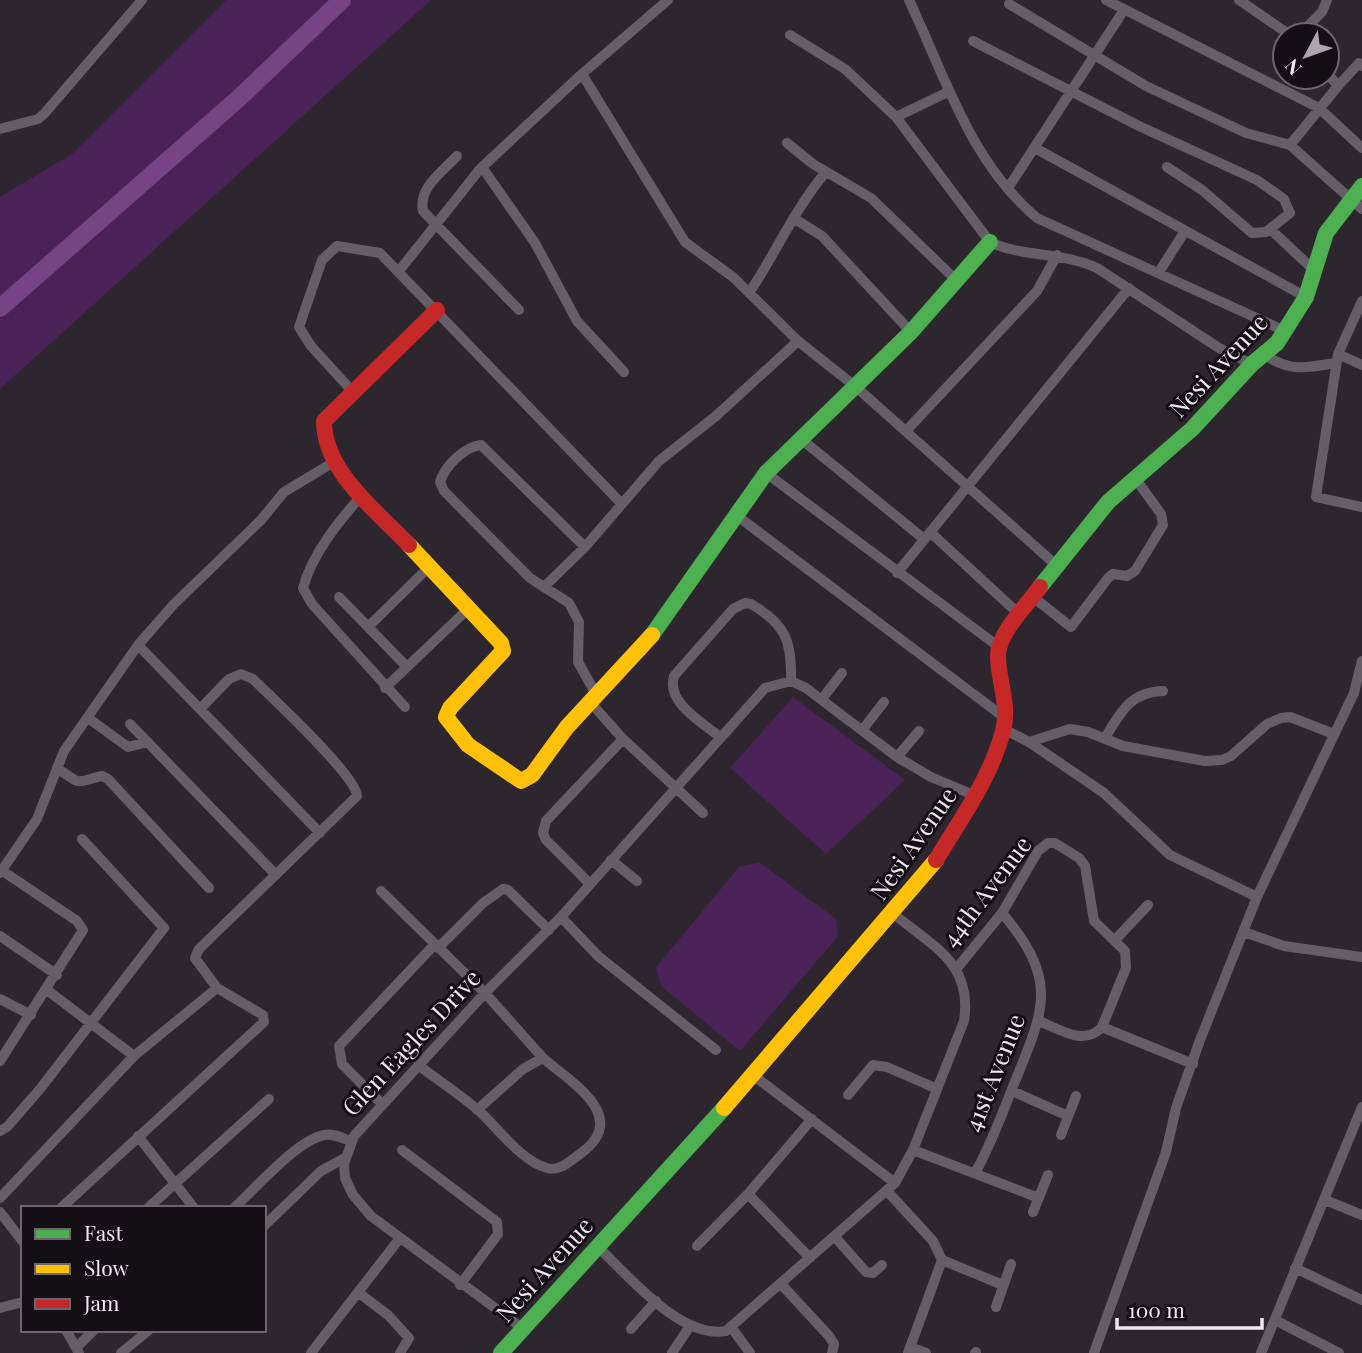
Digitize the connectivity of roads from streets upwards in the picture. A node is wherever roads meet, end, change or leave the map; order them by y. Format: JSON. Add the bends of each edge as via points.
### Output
{"nodes":[{"id":1,"x":142,"y":0,"type":"edge"},
{"id":2,"x":668,"y":0,"type":"edge"},
{"id":3,"x":909,"y":0,"type":"edge"},
{"id":4,"x":1107,"y":0,"type":"edge"},
{"id":5,"x":1239,"y":0,"type":"edge"},
{"id":6,"x":1327,"y":0,"type":"edge"},
{"id":7,"x":1009,"y":4,"type":"dead end"},
{"id":8,"x":1124,"y":10,"type":"junction"},
{"id":9,"x":1313,"y":21,"type":"edge"},
{"id":10,"x":1271,"y":22,"type":"edge"},
{"id":11,"x":790,"y":35,"type":"dead end"},
{"id":12,"x":973,"y":41,"type":"dead end"},
{"id":13,"x":1097,"y":55,"type":"junction"},
{"id":14,"x":1362,"y":66,"type":"edge"},
{"id":15,"x":582,"y":74,"type":"junction"},
{"id":16,"x":1341,"y":83,"type":"edge"},
{"id":17,"x":1072,"y":90,"type":"junction"},
{"id":18,"x":1334,"y":91,"type":"edge"},
{"id":19,"x":948,"y":92,"type":"junction"},
{"id":20,"x":1319,"y":108,"type":"junction"},
{"id":21,"x":896,"y":117,"type":"junction"},
{"id":22,"x":0,"y":129,"type":"edge"},
{"id":23,"x":787,"y":143,"type":"dead end"},
{"id":24,"x":1290,"y":145,"type":"junction"},
{"id":25,"x":1035,"y":148,"type":"junction"},
{"id":26,"x":1362,"y":148,"type":"edge"},
{"id":27,"x":457,"y":156,"type":"dead end"},
{"id":28,"x":482,"y":167,"type":"junction"},
{"id":29,"x":1167,"y":167,"type":"dead end"},
{"id":30,"x":826,"y":172,"type":"junction"},
{"id":31,"x":1362,"y":186,"type":"edge"},
{"id":32,"x":1008,"y":188,"type":"junction"},
{"id":33,"x":1356,"y":204,"type":"edge"},
{"id":34,"x":795,"y":219,"type":"junction"},
{"id":35,"x":433,"y":226,"type":"junction"},
{"id":36,"x":1270,"y":229,"type":"junction"},
{"id":37,"x":1185,"y":231,"type":"junction"},
{"id":38,"x":990,"y":242,"type":"junction"},
{"id":39,"x":1057,"y":255,"type":"junction"},
{"id":40,"x":399,"y":271,"type":"junction"},
{"id":41,"x":1315,"y":271,"type":"junction"},
{"id":42,"x":1159,"y":272,"type":"junction"},
{"id":43,"x":958,"y":282,"type":"junction"},
{"id":44,"x":1129,"y":288,"type":"junction"},
{"id":45,"x":748,"y":293,"type":"junction"},
{"id":46,"x":1306,"y":297,"type":"junction"},
{"id":47,"x":1362,"y":301,"type":"edge"},
{"id":48,"x":437,"y":310,"type":"junction"},
{"id":49,"x":519,"y":310,"type":"dead end"},
{"id":50,"x":1285,"y":331,"type":"junction"},
{"id":51,"x":911,"y":332,"type":"junction"},
{"id":52,"x":798,"y":341,"type":"junction"},
{"id":53,"x":1336,"y":358,"type":"junction"},
{"id":54,"x":1259,"y":359,"type":"junction"},
{"id":55,"x":1362,"y":365,"type":"edge"},
{"id":56,"x":624,"y":372,"type":"dead end"},
{"id":57,"x":856,"y":387,"type":"junction"},
{"id":58,"x":354,"y":391,"type":"junction"},
{"id":59,"x":906,"y":430,"type":"junction"},
{"id":60,"x":801,"y":439,"type":"junction"},
{"id":61,"x":334,"y":462,"type":"junction"},
{"id":62,"x":766,"y":473,"type":"junction"},
{"id":63,"x":1135,"y":478,"type":"junction"},
{"id":64,"x":966,"y":485,"type":"junction"},
{"id":65,"x":362,"y":495,"type":"junction"},
{"id":66,"x":620,"y":502,"type":"junction"},
{"id":67,"x":1362,"y":507,"type":"edge"},
{"id":68,"x":736,"y":515,"type":"junction"},
{"id":69,"x":927,"y":535,"type":"junction"},
{"id":70,"x":585,"y":547,"type":"junction"},
{"id":71,"x":1056,"y":565,"type":"junction"},
{"id":72,"x":430,"y":566,"type":"junction"},
{"id":73,"x":897,"y":573,"type":"junction"},
{"id":74,"x":545,"y":586,"type":"junction"},
{"id":75,"x":339,"y":597,"type":"dead end"},
{"id":76,"x":1033,"y":597,"type":"junction"},
{"id":77,"x":469,"y":608,"type":"junction"},
{"id":78,"x":1020,"y":615,"type":"junction"},
{"id":79,"x":368,"y":627,"type":"junction"},
{"id":80,"x":138,"y":645,"type":"junction"},
{"id":81,"x":999,"y":647,"type":"junction"},
{"id":82,"x":1362,"y":661,"type":"edge"},
{"id":83,"x":407,"y":667,"type":"junction"},
{"id":84,"x":842,"y":673,"type":"dead end"},
{"id":85,"x":791,"y":681,"type":"junction"},
{"id":86,"x":385,"y":688,"type":"junction"},
{"id":87,"x":1163,"y":691,"type":"dead end"},
{"id":88,"x":594,"y":699,"type":"junction"},
{"id":89,"x":822,"y":699,"type":"junction"},
{"id":90,"x":884,"y":702,"type":"dead end"},
{"id":91,"x":405,"y":707,"type":"dead end"},
{"id":92,"x":200,"y":709,"type":"junction"},
{"id":93,"x":88,"y":718,"type":"junction"},
{"id":94,"x":130,"y":724,"type":"dead end"},
{"id":95,"x":1005,"y":724,"type":"junction"},
{"id":96,"x":863,"y":729,"type":"junction"},
{"id":97,"x":919,"y":731,"type":"dead end"},
{"id":98,"x":1334,"y":734,"type":"junction"},
{"id":99,"x":720,"y":737,"type":"junction"},
{"id":100,"x":1105,"y":738,"type":"junction"},
{"id":101,"x":623,"y":740,"type":"junction"},
{"id":102,"x":148,"y":742,"type":"junction"},
{"id":103,"x":1030,"y":742,"type":"junction"},
{"id":104,"x":898,"y":758,"type":"junction"},
{"id":105,"x":57,"y":768,"type":"junction"},
{"id":106,"x":675,"y":787,"type":"junction"},
{"id":107,"x":975,"y":796,"type":"junction"},
{"id":108,"x":703,"y":813,"type":"dead end"},
{"id":109,"x":320,"y":833,"type":"junction"},
{"id":110,"x":82,"y":839,"type":"dead end"},
{"id":111,"x":611,"y":860,"type":"junction"},
{"id":112,"x":1,"y":871,"type":"edge"},
{"id":113,"x":276,"y":875,"type":"junction"},
{"id":114,"x":637,"y":881,"type":"dead end"},
{"id":115,"x":590,"y":884,"type":"junction"},
{"id":116,"x":209,"y":888,"type":"dead end"},
{"id":117,"x":381,"y":891,"type":"dead end"},
{"id":118,"x":1257,"y":897,"type":"junction"},
{"id":119,"x":1148,"y":905,"type":"dead end"},
{"id":120,"x":894,"y":914,"type":"junction"},
{"id":121,"x":1002,"y":914,"type":"junction"},
{"id":122,"x":561,"y":917,"type":"junction"},
{"id":123,"x":549,"y":930,"type":"junction"},
{"id":124,"x":1244,"y":932,"type":"junction"},
{"id":125,"x":0,"y":936,"type":"edge"},
{"id":126,"x":1115,"y":940,"type":"junction"},
{"id":127,"x":436,"y":946,"type":"junction"},
{"id":128,"x":1362,"y":957,"type":"edge"},
{"id":129,"x":957,"y":968,"type":"junction"},
{"id":130,"x":57,"y":975,"type":"junction"},
{"id":131,"x":217,"y":988,"type":"junction"},
{"id":132,"x":47,"y":990,"type":"junction"},
{"id":133,"x":485,"y":993,"type":"junction"},
{"id":134,"x":0,"y":999,"type":"edge"},
{"id":135,"x":31,"y":1015,"type":"junction"},
{"id":136,"x":92,"y":1021,"type":"junction"},
{"id":137,"x":1040,"y":1021,"type":"junction"},
{"id":138,"x":1102,"y":1027,"type":"junction"},
{"id":139,"x":716,"y":1051,"type":"dead end"},
{"id":140,"x":134,"y":1056,"type":"junction"},
{"id":141,"x":543,"y":1058,"type":"junction"},
{"id":142,"x":0,"y":1061,"type":"edge"},
{"id":143,"x":1193,"y":1064,"type":"junction"},
{"id":144,"x":418,"y":1065,"type":"junction"},
{"id":145,"x":754,"y":1076,"type":"junction"},
{"id":146,"x":935,"y":1088,"type":"junction"},
{"id":147,"x":1012,"y":1091,"type":"junction"},
{"id":148,"x":848,"y":1096,"type":"dead end"},
{"id":149,"x":1076,"y":1096,"type":"dead end"},
{"id":150,"x":269,"y":1099,"type":"dead end"},
{"id":151,"x":381,"y":1103,"type":"junction"},
{"id":152,"x":1362,"y":1107,"type":"edge"},
{"id":153,"x":478,"y":1110,"type":"junction"},
{"id":154,"x":1068,"y":1116,"type":"junction"},
{"id":155,"x":812,"y":1119,"type":"junction"},
{"id":156,"x":0,"y":1130,"type":"edge"},
{"id":157,"x":1061,"y":1135,"type":"dead end"},
{"id":158,"x":138,"y":1136,"type":"junction"},
{"id":159,"x":350,"y":1141,"type":"junction"},
{"id":160,"x":402,"y":1150,"type":"dead end"},
{"id":161,"x":913,"y":1150,"type":"junction"},
{"id":162,"x":345,"y":1158,"type":"junction"},
{"id":163,"x":975,"y":1173,"type":"junction"},
{"id":164,"x":1048,"y":1175,"type":"dead end"},
{"id":165,"x":176,"y":1184,"type":"junction"},
{"id":166,"x":891,"y":1187,"type":"junction"},
{"id":167,"x":748,"y":1195,"type":"junction"},
{"id":168,"x":0,"y":1198,"type":"edge"},
{"id":169,"x":1039,"y":1198,"type":"junction"},
{"id":170,"x":1325,"y":1200,"type":"junction"},
{"id":171,"x":63,"y":1206,"type":"edge"},
{"id":172,"x":150,"y":1206,"type":"edge"},
{"id":173,"x":192,"y":1206,"type":"edge"},
{"id":174,"x":236,"y":1206,"type":"edge"},
{"id":175,"x":0,"y":1212,"type":"edge"},
{"id":176,"x":1033,"y":1212,"type":"dead end"},
{"id":177,"x":1362,"y":1215,"type":"edge"},
{"id":178,"x":266,"y":1224,"type":"edge"},
{"id":179,"x":835,"y":1237,"type":"junction"},
{"id":180,"x":400,"y":1238,"type":"junction"},
{"id":181,"x":21,"y":1239,"type":"edge"},
{"id":182,"x":697,"y":1246,"type":"dead end"},
{"id":183,"x":597,"y":1247,"type":"junction"},
{"id":184,"x":810,"y":1258,"type":"junction"},
{"id":185,"x":942,"y":1260,"type":"junction"},
{"id":186,"x":1011,"y":1264,"type":"dead end"},
{"id":187,"x":882,"y":1265,"type":"dead end"},
{"id":188,"x":1295,"y":1268,"type":"junction"},
{"id":189,"x":781,"y":1284,"type":"junction"},
{"id":190,"x":460,"y":1285,"type":"junction"},
{"id":191,"x":1003,"y":1286,"type":"junction"},
{"id":192,"x":359,"y":1293,"type":"junction"},
{"id":193,"x":1362,"y":1300,"type":"edge"},
{"id":194,"x":656,"y":1301,"type":"junction"},
{"id":195,"x":21,"y":1302,"type":"edge"},
{"id":196,"x":2,"y":1304,"type":"edge"},
{"id":197,"x":996,"y":1307,"type":"dead end"},
{"id":198,"x":1275,"y":1320,"type":"junction"},
{"id":199,"x":690,"y":1326,"type":"junction"},
{"id":200,"x":732,"y":1327,"type":"junction"},
{"id":201,"x":522,"y":1328,"type":"junction"},
{"id":202,"x":631,"y":1329,"type":"dead end"},
{"id":203,"x":67,"y":1332,"type":"edge"},
{"id":204,"x":92,"y":1332,"type":"edge"},
{"id":205,"x":147,"y":1332,"type":"edge"},
{"id":206,"x":78,"y":1350,"type":"edge"},
{"id":207,"x":909,"y":1350,"type":"edge"},
{"id":208,"x":121,"y":1353,"type":"edge"},
{"id":209,"x":311,"y":1353,"type":"edge"},
{"id":210,"x":400,"y":1353,"type":"edge"},
{"id":211,"x":501,"y":1353,"type":"edge"},
{"id":212,"x":671,"y":1353,"type":"edge"},
{"id":213,"x":750,"y":1353,"type":"edge"},
{"id":214,"x":832,"y":1353,"type":"edge"},
{"id":215,"x":926,"y":1353,"type":"edge"},
{"id":216,"x":1094,"y":1353,"type":"edge"},
{"id":217,"x":1261,"y":1353,"type":"edge"},
{"id":218,"x":1339,"y":1353,"type":"edge"}],
"edges":[{"from":1,"to":22,"type":"street","via":[[44,114]]},
{"from":2,"to":15,"type":"street"},
{"from":3,"to":19,"type":"street"},
{"from":4,"to":8,"type":"street"},
{"from":5,"to":10,"type":"street"},
{"from":6,"to":9,"type":"street"},
{"from":7,"to":13,"type":"street"},
{"from":8,"to":13,"type":"street"},
{"from":8,"to":20,"type":"street"},
{"from":11,"to":21,"type":"street","via":[[845,69]]},
{"from":12,"to":17,"type":"street"},
{"from":13,"to":17,"type":"street"},
{"from":13,"to":24,"type":"street","via":[[1146,86],[1246,133]]},
{"from":14,"to":16,"type":"street","via":[[1359,63]]},
{"from":15,"to":28,"type":"street"},
{"from":15,"to":45,"type":"street","via":[[685,242]]},
{"from":17,"to":25,"type":"street"},
{"from":17,"to":36,"type":"street","via":[[1257,180],[1284,199],[1290,213]]},
{"from":18,"to":20,"type":"street"},
{"from":19,"to":21,"type":"street"},
{"from":19,"to":32,"type":"street","via":[[981,152]]},
{"from":20,"to":24,"type":"street"},
{"from":20,"to":26,"type":"street"},
{"from":21,"to":38,"type":"street"},
{"from":23,"to":30,"type":"street"},
{"from":24,"to":33,"type":"street"},
{"from":25,"to":32,"type":"street"},
{"from":25,"to":37,"type":"street"},
{"from":27,"to":35,"type":"street","via":[[420,200]]},
{"from":28,"to":35,"type":"street"},
{"from":28,"to":56,"type":"street","via":[[535,243],[577,321]]},
{"from":29,"to":36,"type":"street","via":[[1252,233]]},
{"from":30,"to":34,"type":"street","via":[[800,204]]},
{"from":30,"to":43,"type":"street","via":[[872,198]]},
{"from":31,"to":33,"type":"street","name":"Nesi Avenue"},
{"from":32,"to":42,"type":"street","via":[[1037,218]]},
{"from":33,"to":41,"type":"street","name":"Nesi Avenue","via":[[1326,233]]},
{"from":34,"to":45,"type":"street"},
{"from":34,"to":51,"type":"street","via":[[822,236]]},
{"from":35,"to":40,"type":"street"},
{"from":35,"to":49,"type":"street"},
{"from":36,"to":41,"type":"street"},
{"from":37,"to":42,"type":"street"},
{"from":37,"to":46,"type":"street"},
{"from":38,"to":39,"type":"street","via":[[1004,249]]},
{"from":38,"to":43,"type":"street"},
{"from":39,"to":44,"type":"street","via":[[1097,268]]},
{"from":39,"to":59,"type":"street","via":[[1037,291]]},
{"from":40,"to":48,"type":"street"},
{"from":40,"to":58,"type":"street","via":[[380,253],[337,246],[322,260],[307,294],[299,327],[302,335]]},
{"from":41,"to":46,"type":"street","name":"Nesi Avenue"},
{"from":42,"to":50,"type":"street"},
{"from":43,"to":51,"type":"street"},
{"from":44,"to":54,"type":"street","via":[[1219,348]]},
{"from":44,"to":64,"type":"street"},
{"from":45,"to":52,"type":"street"},
{"from":46,"to":50,"type":"street","name":"Nesi Avenue"},
{"from":47,"to":53,"type":"street"},
{"from":48,"to":58,"type":"street"},
{"from":48,"to":66,"type":"street"},
{"from":50,"to":54,"type":"street","name":"Nesi Avenue"},
{"from":51,"to":57,"type":"street"},
{"from":52,"to":57,"type":"street"},
{"from":52,"to":66,"type":"street","via":[[659,461]]},
{"from":53,"to":54,"type":"street","via":[[1300,370]]},
{"from":53,"to":55,"type":"street"},
{"from":53,"to":67,"type":"street","via":[[1316,497]]},
{"from":54,"to":63,"type":"street","name":"Nesi Avenue","via":[[1192,429]]},
{"from":57,"to":59,"type":"street"},
{"from":57,"to":60,"type":"street"},
{"from":58,"to":61,"type":"street","via":[[324,421],[323,433]]},
{"from":59,"to":64,"type":"street"},
{"from":60,"to":62,"type":"street"},
{"from":60,"to":69,"type":"street"},
{"from":61,"to":65,"type":"street"},
{"from":61,"to":80,"type":"street","via":[[284,492]]},
{"from":62,"to":68,"type":"street"},
{"from":62,"to":73,"type":"street"},
{"from":63,"to":71,"type":"street","name":"Nesi Avenue","via":[[1108,502]]},
{"from":63,"to":76,"type":"street","via":[[1161,514],[1163,525],[1135,571],[1127,576],[1114,574],[1102,583],[1071,627]]},
{"from":64,"to":69,"type":"street"},
{"from":64,"to":71,"type":"street"},
{"from":65,"to":72,"type":"street"},
{"from":65,"to":86,"type":"street","via":[[338,525],[303,587],[312,604]]},
{"from":66,"to":70,"type":"street"},
{"from":68,"to":88,"type":"street","via":[[667,617]]},
{"from":68,"to":95,"type":"street"},
{"from":69,"to":73,"type":"street"},
{"from":69,"to":78,"type":"street"},
{"from":70,"to":74,"type":"street"},
{"from":70,"to":74,"type":"street","via":[[481,445],[472,446],[443,471],[440,482],[444,491],[530,578]]},
{"from":71,"to":76,"type":"street","name":"Nesi Avenue"},
{"from":72,"to":77,"type":"street"},
{"from":72,"to":79,"type":"street"},
{"from":73,"to":81,"type":"street"},
{"from":74,"to":88,"type":"street","via":[[569,603],[579,622],[578,662]]},
{"from":75,"to":79,"type":"street"},
{"from":76,"to":78,"type":"street","name":"Nesi Avenue"},
{"from":77,"to":83,"type":"street"},
{"from":77,"to":88,"type":"street","via":[[503,650],[446,717],[466,742],[521,781],[532,775]]},
{"from":78,"to":81,"type":"street","name":"Nesi Avenue"},
{"from":79,"to":83,"type":"street"},
{"from":80,"to":92,"type":"street"},
{"from":80,"to":93,"type":"street"},
{"from":81,"to":95,"type":"street","name":"Nesi Avenue"},
{"from":82,"to":98,"type":"street"},
{"from":83,"to":86,"type":"street"},
{"from":84,"to":89,"type":"street"},
{"from":85,"to":89,"type":"street"},
{"from":85,"to":99,"type":"street","name":"Glen Eagles Drive","via":[[765,688]]},
{"from":85,"to":99,"type":"street","via":[[792,653],[786,634],[751,604],[733,609],[674,676],[671,687],[682,705]]},
{"from":86,"to":91,"type":"street"},
{"from":87,"to":100,"type":"street","via":[[1146,691],[1135,699]]},
{"from":88,"to":101,"type":"street"},
{"from":89,"to":96,"type":"street"},
{"from":90,"to":96,"type":"street"},
{"from":92,"to":109,"type":"street"},
{"from":92,"to":109,"type":"street","via":[[229,679],[241,674],[253,679],[340,767],[357,788],[357,796]]},
{"from":93,"to":102,"type":"street","via":[[128,747]]},
{"from":93,"to":105,"type":"street"},
{"from":94,"to":102,"type":"street"},
{"from":95,"to":103,"type":"street"},
{"from":95,"to":107,"type":"street","name":"Nesi Avenue"},
{"from":96,"to":104,"type":"street"},
{"from":97,"to":104,"type":"street"},
{"from":98,"to":100,"type":"street","via":[[1290,717],[1280,718],[1231,756],[1205,761],[1123,746]]},
{"from":98,"to":118,"type":"street"},
{"from":99,"to":106,"type":"street","name":"Glen Eagles Drive"},
{"from":100,"to":103,"type":"street","via":[[1070,729]]},
{"from":101,"to":106,"type":"street"},
{"from":101,"to":115,"type":"street","via":[[546,821],[543,833]]},
{"from":102,"to":113,"type":"street"},
{"from":103,"to":118,"type":"street","via":[[1104,793],[1170,855]]},
{"from":104,"to":107,"type":"street"},
{"from":105,"to":112,"type":"street","via":[[37,819]]},
{"from":105,"to":116,"type":"street","via":[[75,781],[108,779]]},
{"from":106,"to":108,"type":"street"},
{"from":106,"to":111,"type":"street","name":"Glen Eagles Drive"},
{"from":107,"to":120,"type":"street","name":"Nesi Avenue","via":[[942,852]]},
{"from":109,"to":113,"type":"street"},
{"from":110,"to":136,"type":"street","via":[[164,928]]},
{"from":111,"to":114,"type":"street"},
{"from":111,"to":115,"type":"street","name":"Glen Eagles Drive"},
{"from":112,"to":130,"type":"street","via":[[82,927]]},
{"from":113,"to":131,"type":"street","via":[[199,949],[195,958]]},
{"from":115,"to":122,"type":"street","name":"Glen Eagles Drive"},
{"from":117,"to":127,"type":"street"},
{"from":118,"to":124,"type":"street"},
{"from":119,"to":126,"type":"street"},
{"from":120,"to":129,"type":"street"},
{"from":120,"to":145,"type":"street","name":"Nesi Avenue"},
{"from":121,"to":126,"type":"street","name":"44th Avenue","via":[[1038,851],[1055,843],[1085,866],[1094,921]]},
{"from":121,"to":129,"type":"street","name":"44th Avenue"},
{"from":121,"to":137,"type":"street","name":"41st Avenue","via":[[1024,939],[1034,960]]},
{"from":122,"to":123,"type":"street","name":"Glen Eagles Drive"},
{"from":122,"to":139,"type":"street","via":[[598,956]]},
{"from":123,"to":127,"type":"street","name":"Glen Eagles Drive","via":[[503,889]]},
{"from":123,"to":133,"type":"street","name":"Glen Eagles Drive"},
{"from":124,"to":128,"type":"street","via":[[1284,946]]},
{"from":124,"to":143,"type":"street"},
{"from":125,"to":130,"type":"street"},
{"from":126,"to":138,"type":"street","name":"44th Avenue","via":[[1128,959]]},
{"from":127,"to":133,"type":"street"},
{"from":127,"to":151,"type":"street","via":[[339,1046],[342,1064]]},
{"from":129,"to":146,"type":"street","via":[[966,993],[964,1021]]},
{"from":130,"to":132,"type":"street"},
{"from":131,"to":140,"type":"street"},
{"from":131,"to":158,"type":"street","via":[[263,1015],[264,1022]]},
{"from":132,"to":135,"type":"street"},
{"from":132,"to":136,"type":"street"},
{"from":133,"to":141,"type":"street"},
{"from":133,"to":144,"type":"street","name":"Glen Eagles Drive"},
{"from":134,"to":135,"type":"street"},
{"from":135,"to":142,"type":"street"},
{"from":136,"to":140,"type":"street"},
{"from":136,"to":156,"type":"street","via":[[26,1107]]},
{"from":137,"to":138,"type":"street","via":[[1087,1038]]},
{"from":137,"to":147,"type":"street","name":"41st Avenue"},
{"from":138,"to":143,"type":"street"},
{"from":140,"to":168,"type":"street"},
{"from":141,"to":153,"type":"street","via":[[523,1069]]},
{"from":141,"to":153,"type":"street","via":[[600,1112],[603,1124],[587,1149],[561,1167],[534,1163]]},
{"from":143,"to":216,"type":"street"},
{"from":144,"to":151,"type":"street","name":"Glen Eagles Drive"},
{"from":144,"to":153,"type":"street"},
{"from":145,"to":155,"type":"street"},
{"from":145,"to":183,"type":"street","name":"Nesi Avenue"},
{"from":146,"to":148,"type":"street","via":[[873,1065]]},
{"from":146,"to":161,"type":"street"},
{"from":147,"to":154,"type":"street"},
{"from":147,"to":163,"type":"street","name":"41st Avenue"},
{"from":149,"to":154,"type":"street"},
{"from":150,"to":165,"type":"street"},
{"from":151,"to":159,"type":"street","name":"Glen Eagles Drive"},
{"from":152,"to":170,"type":"street"},
{"from":154,"to":157,"type":"street"},
{"from":155,"to":166,"type":"street"},
{"from":155,"to":167,"type":"street"},
{"from":158,"to":165,"type":"street"},
{"from":158,"to":171,"type":"street"},
{"from":159,"to":162,"type":"street","name":"Glen Eagles Drive"},
{"from":159,"to":174,"type":"street","via":[[335,1135],[318,1138]]},
{"from":160,"to":190,"type":"street","via":[[497,1222],[498,1234]]},
{"from":161,"to":163,"type":"street"},
{"from":161,"to":166,"type":"street"},
{"from":162,"to":178,"type":"street","via":[[321,1171]]},
{"from":162,"to":180,"type":"street","name":"Glen Eagles Drive","via":[[345,1178],[353,1195],[363,1209]]},
{"from":163,"to":169,"type":"street"},
{"from":164,"to":169,"type":"street"},
{"from":165,"to":172,"type":"street"},
{"from":165,"to":173,"type":"street"},
{"from":166,"to":179,"type":"street"},
{"from":166,"to":185,"type":"street","via":[[933,1241]]},
{"from":167,"to":182,"type":"street"},
{"from":167,"to":184,"type":"street"},
{"from":169,"to":176,"type":"street"},
{"from":170,"to":177,"type":"street"},
{"from":170,"to":188,"type":"street"},
{"from":175,"to":181,"type":"street"},
{"from":179,"to":184,"type":"street"},
{"from":179,"to":187,"type":"street","via":[[866,1272],[873,1273]]},
{"from":180,"to":190,"type":"street","name":"Glen Eagles Drive"},
{"from":180,"to":192,"type":"street"},
{"from":183,"to":194,"type":"street"},
{"from":183,"to":201,"type":"street","name":"Nesi Avenue"},
{"from":184,"to":189,"type":"street"},
{"from":185,"to":191,"type":"street"},
{"from":185,"to":207,"type":"street"},
{"from":186,"to":191,"type":"street"},
{"from":188,"to":193,"type":"street"},
{"from":188,"to":198,"type":"street"},
{"from":189,"to":200,"type":"street"},
{"from":189,"to":214,"type":"street","via":[[829,1336],[834,1344]]},
{"from":190,"to":201,"type":"street","name":"Glen Eagles Drive"},
{"from":191,"to":197,"type":"street"},
{"from":192,"to":209,"type":"street"},
{"from":192,"to":210,"type":"street","via":[[403,1328],[409,1338]]},
{"from":194,"to":199,"type":"street"},
{"from":194,"to":202,"type":"street"},
{"from":195,"to":196,"type":"street"},
{"from":198,"to":217,"type":"street"},
{"from":198,"to":218,"type":"street"},
{"from":199,"to":200,"type":"street","via":[[716,1332]]},
{"from":199,"to":212,"type":"street"},
{"from":200,"to":213,"type":"street"},
{"from":201,"to":211,"type":"street","name":"Nesi Avenue"},
{"from":203,"to":206,"type":"street"},
{"from":204,"to":206,"type":"street"},
{"from":205,"to":208,"type":"street"},
{"from":207,"to":215,"type":"street"}]}
